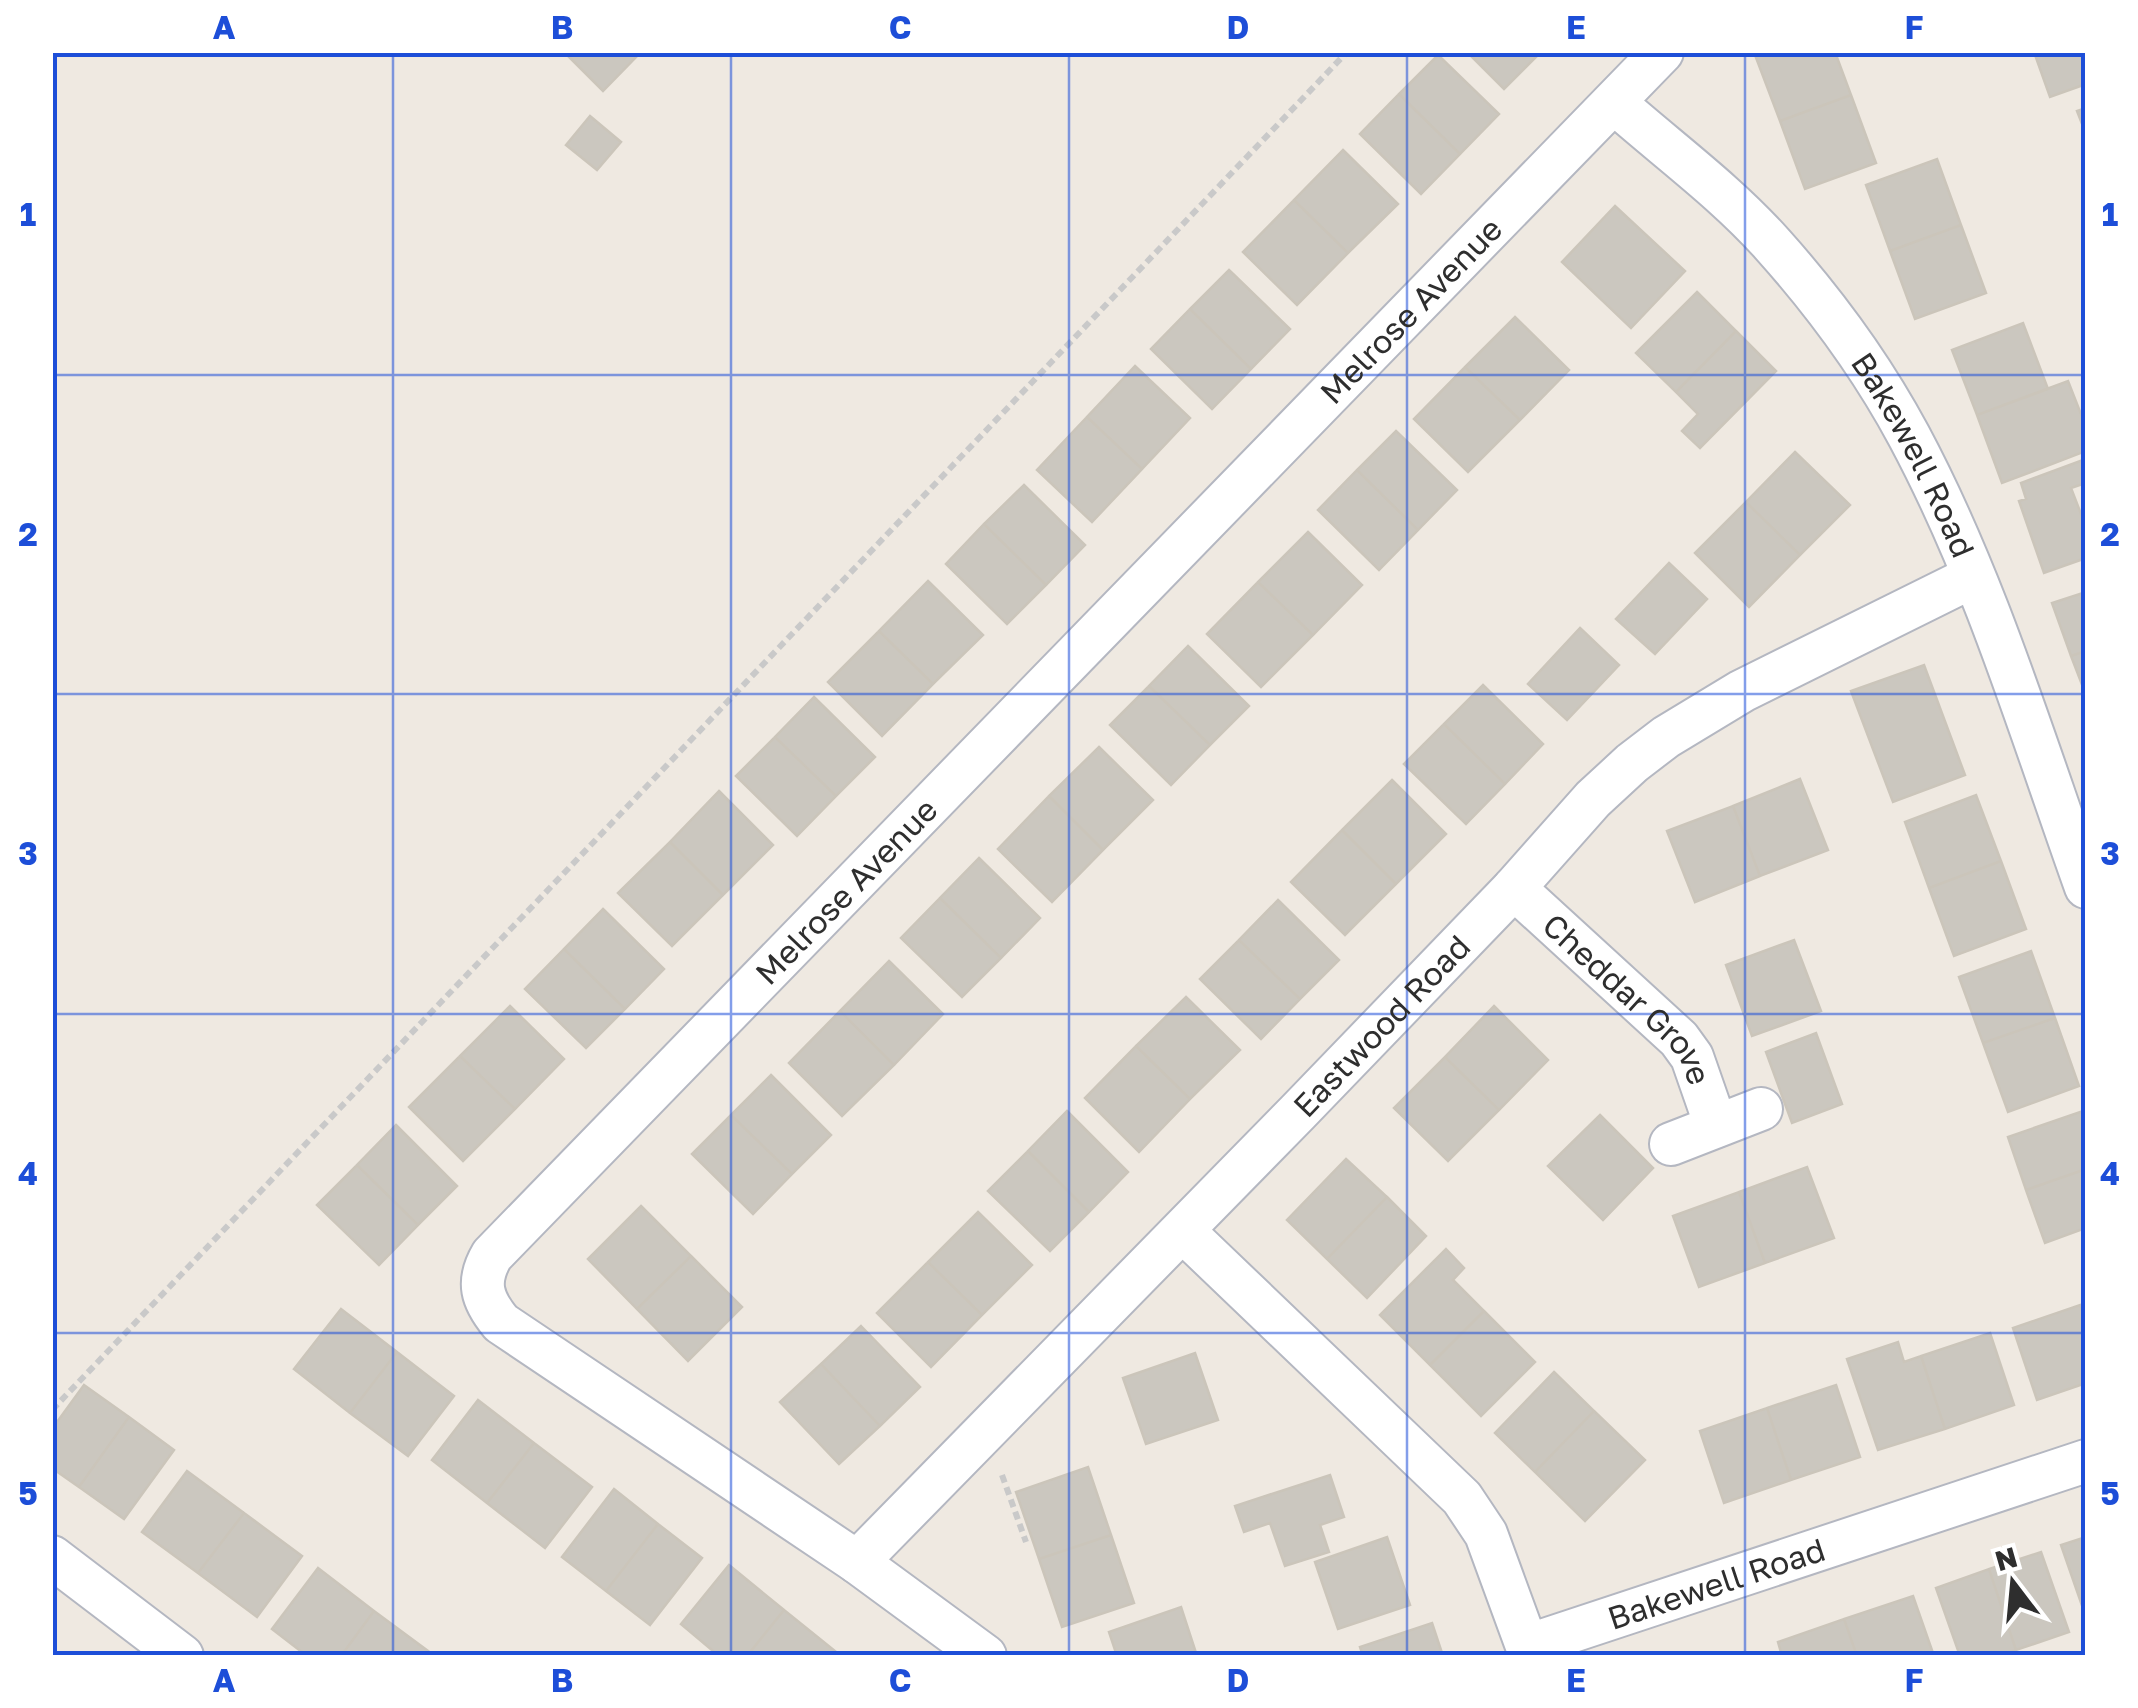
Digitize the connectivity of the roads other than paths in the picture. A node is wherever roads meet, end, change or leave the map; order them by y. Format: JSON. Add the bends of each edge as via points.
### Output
{"nodes":[{"id":1,"x":1662,"y":52,"type":"edge"},
{"id":2,"x":1616,"y":104,"type":"junction"},
{"id":3,"x":1972,"y":577,"type":"junction"},
{"id":4,"x":2086,"y":887,"type":"edge"},
{"id":5,"x":1514,"y":888,"type":"junction"},
{"id":6,"x":1761,"y":1108,"type":"dead end"},
{"id":7,"x":1716,"y":1126,"type":"junction"},
{"id":8,"x":1671,"y":1144,"type":"dead end"},
{"id":9,"x":1183,"y":1231,"type":"junction"},
{"id":10,"x":2086,"y":1461,"type":"edge"},
{"id":11,"x":52,"y":1558,"type":"edge"},
{"id":12,"x":857,"y":1562,"type":"junction"},
{"id":13,"x":182,"y":1656,"type":"edge"},
{"id":14,"x":984,"y":1656,"type":"edge"}],
"edges":[{"from":1,"to":2,"type":"street","name":"Melrose Avenue"},
{"from":2,"to":3,"type":"street","name":"Bakewell Road","via":[[1744,214],[1808,288],[1906,432]]},
{"from":2,"to":12,"type":"street","name":"Melrose Avenue","via":[[482,1272],[488,1307],[502,1323]]},
{"from":3,"to":4,"type":"street","name":"Bakewell Road"},
{"from":3,"to":5,"type":"street","name":"Eastwood Road","via":[[1742,691],[1666,737],[1592,799]]},
{"from":5,"to":7,"type":"street","name":"Cheddar Grove","via":[[1679,1039]]},
{"from":5,"to":9,"type":"street","name":"Eastwood Road"},
{"from":6,"to":7,"type":"street","name":"Cheddar Grove"},
{"from":7,"to":8,"type":"street","name":"Cheddar Grove"},
{"from":9,"to":10,"type":"street","name":"Bakewell Road","via":[[1462,1498],[1486,1534],[1527,1646]]},
{"from":9,"to":12,"type":"street","name":"Eastwood Road"},
{"from":11,"to":13,"type":"street"},
{"from":12,"to":14,"type":"street","name":"Melrose Avenue"}]}
